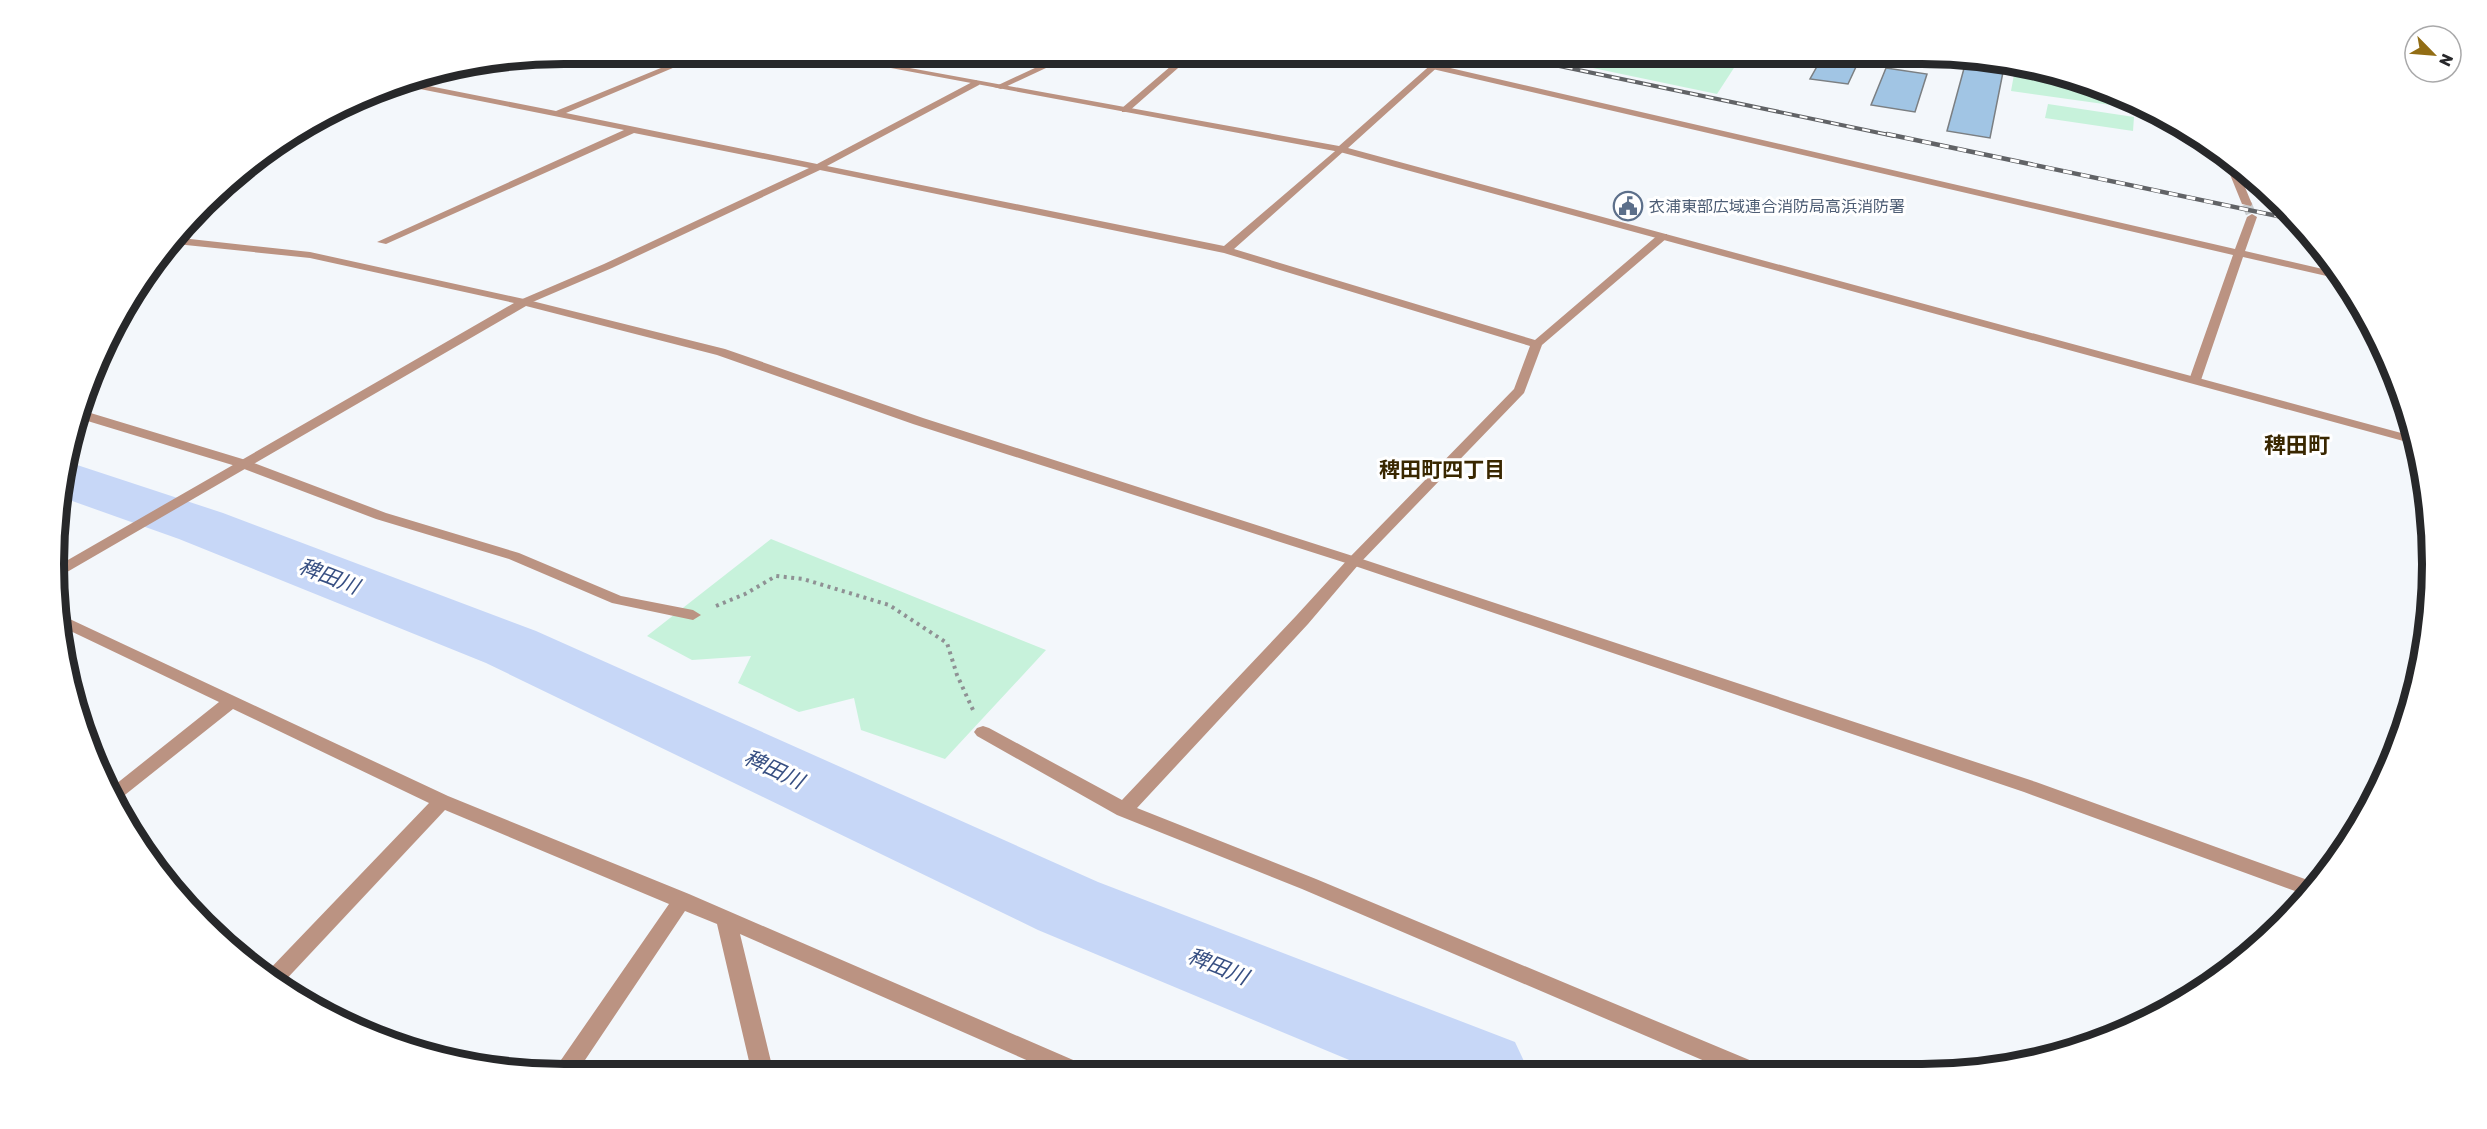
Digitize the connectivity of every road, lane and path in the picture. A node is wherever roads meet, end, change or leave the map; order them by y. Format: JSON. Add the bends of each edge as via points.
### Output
{"nodes":[{"id":1,"x":678,"y":64,"type":"edge"},
{"id":2,"x":874,"y":64,"type":"edge"},
{"id":3,"x":1050,"y":64,"type":"edge"},
{"id":4,"x":1177,"y":64,"type":"edge"},
{"id":5,"x":1423,"y":64,"type":"edge"},
{"id":6,"x":1436,"y":64,"type":"edge"},
{"id":7,"x":1433,"y":66,"type":"junction"},
{"id":8,"x":976,"y":83,"type":"junction"},
{"id":9,"x":420,"y":86,"type":"edge"},
{"id":10,"x":998,"y":87,"type":"junction"},
{"id":11,"x":1125,"y":110,"type":"junction"},
{"id":12,"x":557,"y":114,"type":"junction"},
{"id":13,"x":632,"y":129,"type":"junction"},
{"id":14,"x":1341,"y":149,"type":"junction"},
{"id":15,"x":817,"y":168,"type":"junction"},
{"id":16,"x":2236,"y":175,"type":"edge"},
{"id":17,"x":2247,"y":204,"type":"tunnel mouth"},
{"id":18,"x":2252,"y":217,"type":"tunnel mouth"},
{"id":19,"x":1663,"y":236,"type":"junction"},
{"id":20,"x":183,"y":242,"type":"edge"},
{"id":21,"x":382,"y":242,"type":"dead end"},
{"id":22,"x":1226,"y":250,"type":"junction"},
{"id":23,"x":2240,"y":253,"type":"junction"},
{"id":24,"x":2329,"y":274,"type":"edge"},
{"id":25,"x":524,"y":302,"type":"junction"},
{"id":26,"x":1537,"y":344,"type":"junction"},
{"id":27,"x":2196,"y":380,"type":"junction"},
{"id":28,"x":87,"y":416,"type":"edge"},
{"id":29,"x":2406,"y":438,"type":"edge"},
{"id":30,"x":244,"y":464,"type":"junction"},
{"id":31,"x":1354,"y":561,"type":"junction"},
{"id":32,"x":64,"y":569,"type":"edge"},
{"id":33,"x":693,"y":615,"type":"joint"},
{"id":34,"x":68,"y":623,"type":"edge"},
{"id":35,"x":232,"y":701,"type":"junction"},
{"id":36,"x":983,"y":732,"type":"joint"},
{"id":37,"x":119,"y":792,"type":"edge"},
{"id":38,"x":442,"y":801,"type":"junction"},
{"id":39,"x":1124,"y":810,"type":"junction"},
{"id":40,"x":2304,"y":887,"type":"edge"},
{"id":41,"x":682,"y":900,"type":"junction"},
{"id":42,"x":726,"y":919,"type":"junction"},
{"id":43,"x":278,"y":974,"type":"edge"},
{"id":44,"x":570,"y":1064,"type":"edge"},
{"id":45,"x":761,"y":1064,"type":"edge"},
{"id":46,"x":1058,"y":1064,"type":"edge"},
{"id":47,"x":1734,"y":1064,"type":"edge"}],
"edges":[{"from":1,"to":12,"type":"street"},
{"from":2,"to":8,"type":"street"},
{"from":3,"to":10,"type":"street"},
{"from":4,"to":11,"type":"street"},
{"from":5,"to":7,"type":"street"},
{"from":6,"to":7,"type":"street"},
{"from":7,"to":14,"type":"street"},
{"from":7,"to":23,"type":"street"},
{"from":8,"to":10,"type":"street"},
{"from":8,"to":15,"type":"street"},
{"from":9,"to":12,"type":"street"},
{"from":10,"to":11,"type":"street"},
{"from":11,"to":14,"type":"street"},
{"from":12,"to":13,"type":"street"},
{"from":13,"to":15,"type":"street"},
{"from":13,"to":21,"type":"street"},
{"from":14,"to":19,"type":"street"},
{"from":14,"to":22,"type":"street"},
{"from":15,"to":22,"type":"street"},
{"from":15,"to":25,"type":"street"},
{"from":16,"to":17,"type":"street"},
{"from":18,"to":23,"type":"street"},
{"from":19,"to":26,"type":"street"},
{"from":19,"to":27,"type":"street"},
{"from":20,"to":25,"type":"street","via":[[309,255]]},
{"from":22,"to":26,"type":"street"},
{"from":23,"to":24,"type":"street"},
{"from":23,"to":27,"type":"street"},
{"from":25,"to":30,"type":"street"},
{"from":25,"to":31,"type":"street","via":[[721,352],[918,421]]},
{"from":26,"to":31,"type":"street","via":[[1520,390]]},
{"from":27,"to":29,"type":"street"},
{"from":28,"to":30,"type":"street"},
{"from":30,"to":32,"type":"street"},
{"from":30,"to":33,"type":"street","via":[[381,516],[514,556],[616,600]]},
{"from":31,"to":39,"type":"street"},
{"from":31,"to":40,"type":"street","via":[[2030,787]]},
{"from":33,"to":36,"type":"path","via":[[745,594],[776,576],[803,579],[889,605],[947,643]]},
{"from":34,"to":35,"type":"street"},
{"from":35,"to":37,"type":"street"},
{"from":35,"to":38,"type":"street"},
{"from":36,"to":39,"type":"street"},
{"from":38,"to":41,"type":"street"},
{"from":38,"to":43,"type":"street"},
{"from":39,"to":47,"type":"street"},
{"from":41,"to":42,"type":"street"},
{"from":41,"to":44,"type":"street"},
{"from":42,"to":45,"type":"street"},
{"from":42,"to":46,"type":"street"}]}
